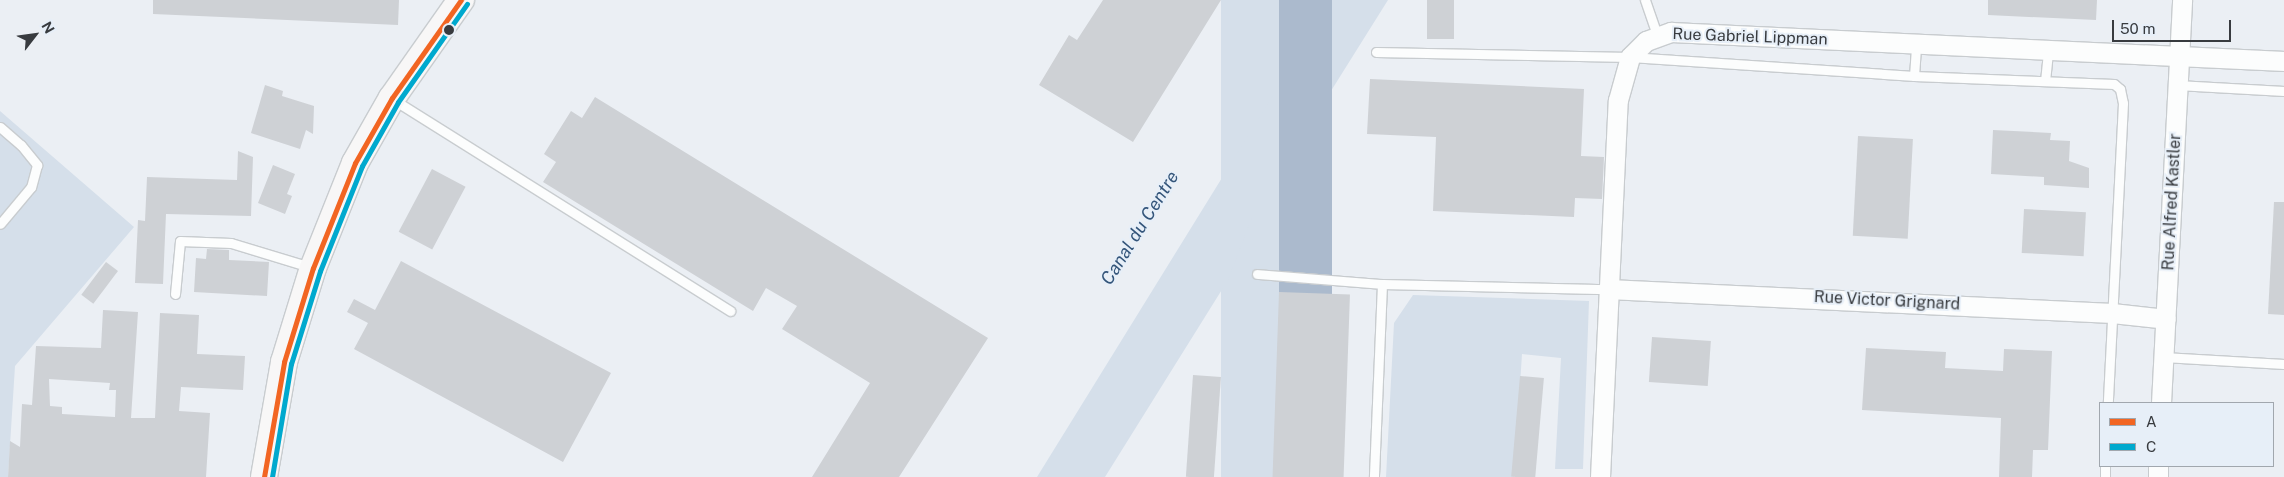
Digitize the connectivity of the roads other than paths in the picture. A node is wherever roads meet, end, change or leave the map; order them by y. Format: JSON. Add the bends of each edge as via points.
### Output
{"nodes":[{"id":1,"x":461,"y":0,"type":"edge"},
{"id":2,"x":1645,"y":0,"type":"edge"},
{"id":3,"x":2182,"y":0,"type":"edge"},
{"id":4,"x":1657,"y":35,"type":"junction"},
{"id":5,"x":1916,"y":44,"type":"junction"},
{"id":6,"x":2048,"y":50,"type":"junction"},
{"id":7,"x":1376,"y":52,"type":"dead end"},
{"id":8,"x":2179,"y":56,"type":"junction"},
{"id":9,"x":1630,"y":57,"type":"junction"},
{"id":10,"x":2284,"y":61,"type":"edge"},
{"id":11,"x":1914,"y":76,"type":"junction"},
{"id":12,"x":2045,"y":81,"type":"junction"},
{"id":13,"x":2178,"y":86,"type":"junction"},
{"id":14,"x":2284,"y":91,"type":"edge"},
{"id":15,"x":392,"y":98,"type":"junction"},
{"id":16,"x":0,"y":127,"type":"edge"},
{"id":17,"x":0,"y":224,"type":"edge"},
{"id":18,"x":313,"y":268,"type":"junction"},
{"id":19,"x":1257,"y":274,"type":"dead end"},
{"id":20,"x":1382,"y":284,"type":"junction"},
{"id":21,"x":1608,"y":289,"type":"junction"},
{"id":22,"x":174,"y":294,"type":"dead end"},
{"id":23,"x":730,"y":311,"type":"dead end"},
{"id":24,"x":2112,"y":312,"type":"junction"},
{"id":25,"x":2166,"y":319,"type":"junction"},
{"id":26,"x":2163,"y":357,"type":"junction"},
{"id":27,"x":2284,"y":364,"type":"edge"},
{"id":28,"x":2108,"y":402,"type":"edge"},
{"id":29,"x":2161,"y":402,"type":"edge"},
{"id":30,"x":264,"y":477,"type":"edge"},
{"id":31,"x":1374,"y":477,"type":"edge"},
{"id":32,"x":1600,"y":477,"type":"edge"}],
"edges":[{"from":1,"to":15,"type":"main road"},
{"from":2,"to":4,"type":"lane"},
{"from":3,"to":8,"type":"street","name":"Rue Alfred Kastler"},
{"from":4,"to":5,"type":"street","name":"Rue Gabriel Lippman","via":[[1671,32]]},
{"from":4,"to":9,"type":"street","name":"Rue Gabriel Lippman"},
{"from":5,"to":6,"type":"street","name":"Rue Gabriel Lippman"},
{"from":5,"to":11,"type":"lane"},
{"from":6,"to":8,"type":"street","name":"Rue Gabriel Lippman"},
{"from":6,"to":12,"type":"lane"},
{"from":7,"to":9,"type":"lane"},
{"from":8,"to":10,"type":"street","name":"Rue Gabriel Lippman"},
{"from":8,"to":13,"type":"street","name":"Rue Alfred Kastler"},
{"from":9,"to":11,"type":"lane"},
{"from":9,"to":21,"type":"street","via":[[1618,100]]},
{"from":11,"to":12,"type":"lane"},
{"from":12,"to":24,"type":"lane","via":[[2108,81],[2123,95]]},
{"from":13,"to":14,"type":"lane"},
{"from":13,"to":25,"type":"street","name":"Rue Alfred Kastler"},
{"from":15,"to":18,"type":"main road","via":[[355,163]]},
{"from":15,"to":23,"type":"lane"},
{"from":16,"to":17,"type":"lane","via":[[22,145],[37,165],[31,187]]},
{"from":18,"to":22,"type":"lane","via":[[231,243],[180,241]]},
{"from":18,"to":30,"type":"main road","via":[[284,362]]},
{"from":19,"to":20,"type":"lane"},
{"from":20,"to":21,"type":"lane"},
{"from":20,"to":31,"type":"lane"},
{"from":21,"to":24,"type":"street","name":"Rue Victor Grignard"},
{"from":21,"to":32,"type":"street"},
{"from":24,"to":25,"type":"street","name":"Rue Victor Grignard"},
{"from":24,"to":28,"type":"lane"},
{"from":25,"to":26,"type":"street","name":"Rue Alfred Kastler"},
{"from":26,"to":27,"type":"lane"},
{"from":26,"to":29,"type":"street","name":"Rue Alfred Kastler"}]}
